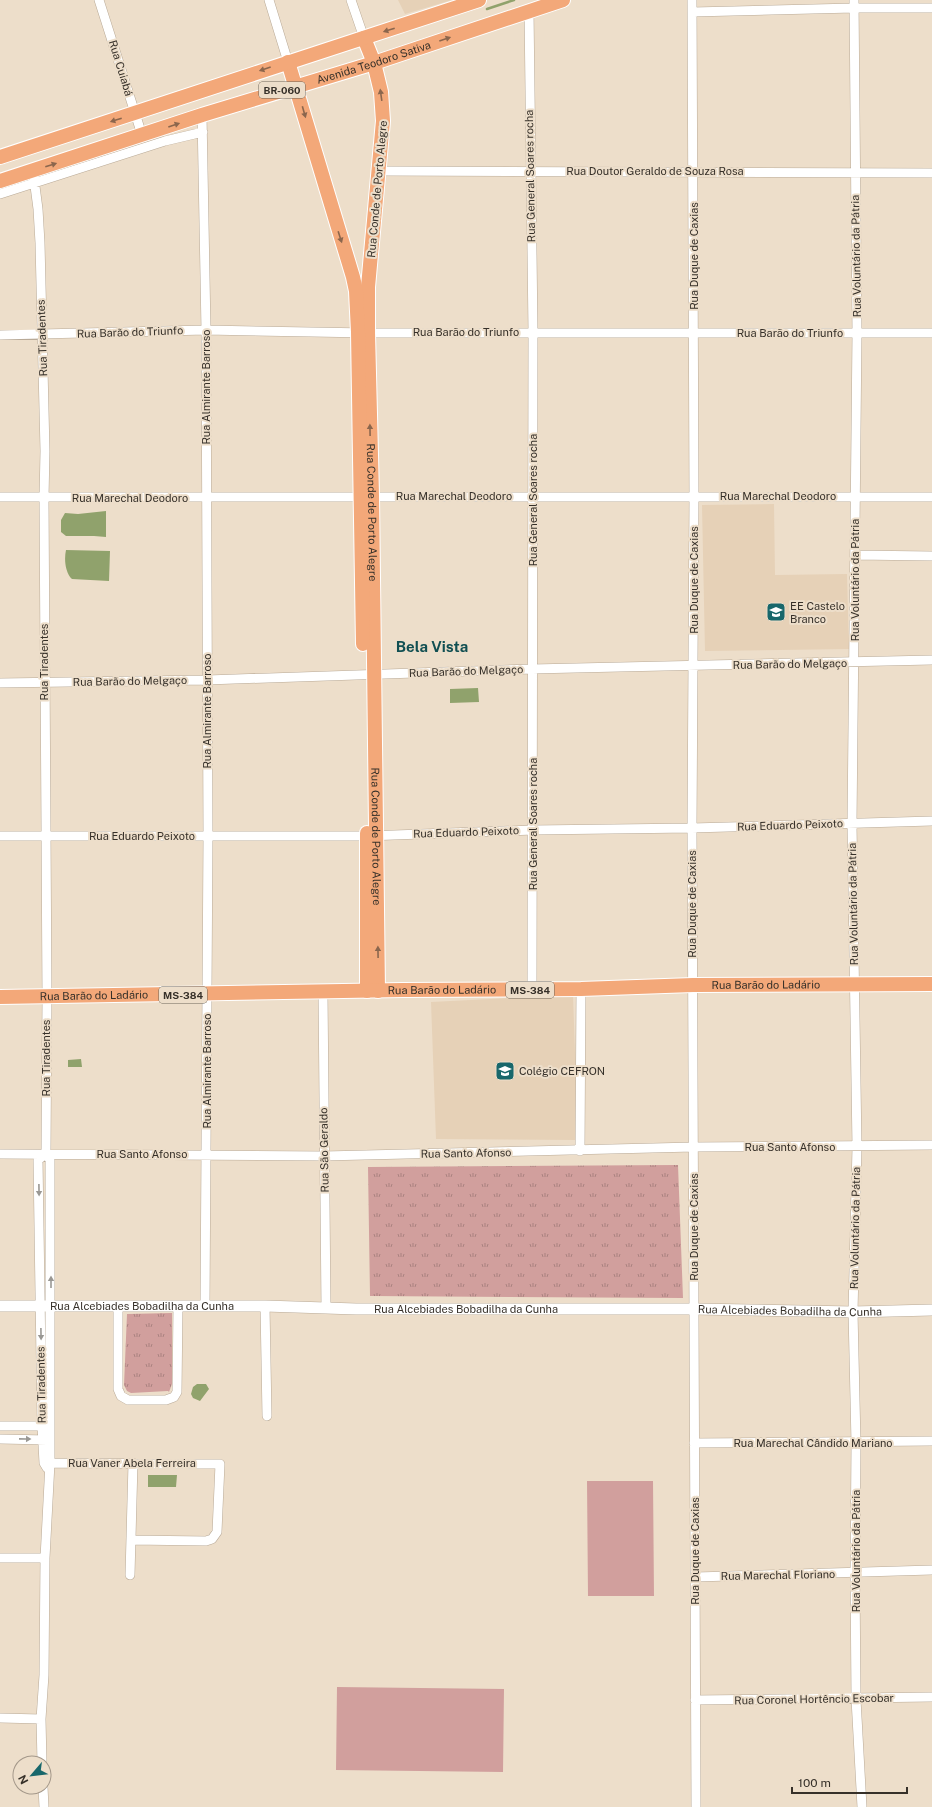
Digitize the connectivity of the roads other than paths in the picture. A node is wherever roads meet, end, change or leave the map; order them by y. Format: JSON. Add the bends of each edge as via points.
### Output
{"nodes":[{"id":1,"x":99,"y":0,"type":"edge"},
{"id":2,"x":269,"y":0,"type":"edge"},
{"id":3,"x":351,"y":0,"type":"edge"},
{"id":4,"x":479,"y":0,"type":"edge"},
{"id":5,"x":563,"y":0,"type":"edge"},
{"id":6,"x":692,"y":0,"type":"edge"},
{"id":7,"x":854,"y":4,"type":"edge"},
{"id":8,"x":932,"y":8,"type":"edge"},
{"id":9,"x":529,"y":10,"type":"junction"},
{"id":10,"x":693,"y":12,"type":"junction"},
{"id":11,"x":364,"y":38,"type":"junction"},
{"id":12,"x":288,"y":62,"type":"junction"},
{"id":13,"x":374,"y":64,"type":"junction"},
{"id":14,"x":297,"y":86,"type":"junction"},
{"id":15,"x":135,"y":114,"type":"junction"},
{"id":16,"x":202,"y":116,"type":"junction"},
{"id":17,"x":202,"y":132,"type":"junction"},
{"id":18,"x":142,"y":136,"type":"junction"},
{"id":19,"x":0,"y":157,"type":"edge"},
{"id":20,"x":378,"y":171,"type":"junction"},
{"id":21,"x":530,"y":171,"type":"junction"},
{"id":22,"x":694,"y":172,"type":"junction"},
{"id":23,"x":855,"y":172,"type":"junction"},
{"id":24,"x":932,"y":173,"type":"edge"},
{"id":25,"x":34,"y":177,"type":"junction"},
{"id":26,"x":0,"y":181,"type":"edge"},
{"id":27,"x":0,"y":194,"type":"edge"},
{"id":28,"x":206,"y":330,"type":"junction"},
{"id":29,"x":363,"y":332,"type":"junction"},
{"id":30,"x":533,"y":332,"type":"junction"},
{"id":31,"x":694,"y":333,"type":"junction"},
{"id":32,"x":857,"y":333,"type":"junction"},
{"id":33,"x":932,"y":333,"type":"edge"},
{"id":34,"x":0,"y":335,"type":"edge"},
{"id":35,"x":41,"y":335,"type":"junction"},
{"id":36,"x":366,"y":496,"type":"junction"},
{"id":37,"x":533,"y":496,"type":"junction"},
{"id":38,"x":855,"y":496,"type":"junction"},
{"id":39,"x":0,"y":497,"type":"edge"},
{"id":40,"x":694,"y":497,"type":"junction"},
{"id":41,"x":932,"y":497,"type":"edge"},
{"id":42,"x":44,"y":498,"type":"junction"},
{"id":43,"x":207,"y":498,"type":"junction"},
{"id":44,"x":855,"y":555,"type":"junction"},
{"id":45,"x":931,"y":556,"type":"dead end"},
{"id":46,"x":932,"y":660,"type":"edge"},
{"id":47,"x":854,"y":662,"type":"junction"},
{"id":48,"x":694,"y":666,"type":"junction"},
{"id":49,"x":532,"y":669,"type":"junction"},
{"id":50,"x":368,"y":675,"type":"junction"},
{"id":51,"x":207,"y":680,"type":"junction"},
{"id":52,"x":44,"y":682,"type":"junction"},
{"id":53,"x":0,"y":683,"type":"edge"},
{"id":54,"x":932,"y":821,"type":"edge"},
{"id":55,"x":852,"y":824,"type":"junction"},
{"id":56,"x":692,"y":828,"type":"junction"},
{"id":57,"x":533,"y":830,"type":"junction"},
{"id":58,"x":46,"y":835,"type":"junction"},
{"id":59,"x":372,"y":835,"type":"junction"},
{"id":60,"x":0,"y":836,"type":"edge"},
{"id":61,"x":208,"y":836,"type":"junction"},
{"id":62,"x":932,"y":984,"type":"edge"},
{"id":63,"x":693,"y":986,"type":"junction"},
{"id":64,"x":854,"y":986,"type":"junction"},
{"id":65,"x":581,"y":989,"type":"junction"},
{"id":66,"x":532,"y":990,"type":"junction"},
{"id":67,"x":372,"y":991,"type":"junction"},
{"id":68,"x":323,"y":993,"type":"junction"},
{"id":69,"x":208,"y":995,"type":"junction"},
{"id":70,"x":47,"y":997,"type":"junction"},
{"id":71,"x":0,"y":998,"type":"edge"},
{"id":72,"x":932,"y":1145,"type":"edge"},
{"id":73,"x":694,"y":1147,"type":"junction"},
{"id":74,"x":857,"y":1147,"type":"junction"},
{"id":75,"x":580,"y":1151,"type":"junction"},
{"id":76,"x":0,"y":1154,"type":"edge"},
{"id":77,"x":46,"y":1154,"type":"junction"},
{"id":78,"x":206,"y":1154,"type":"junction"},
{"id":79,"x":324,"y":1156,"type":"junction"},
{"id":80,"x":0,"y":1306,"type":"edge"},
{"id":81,"x":46,"y":1306,"type":"junction"},
{"id":82,"x":118,"y":1306,"type":"junction"},
{"id":83,"x":178,"y":1306,"type":"junction"},
{"id":84,"x":205,"y":1306,"type":"junction"},
{"id":85,"x":265,"y":1306,"type":"junction"},
{"id":86,"x":326,"y":1308,"type":"junction"},
{"id":87,"x":694,"y":1308,"type":"junction"},
{"id":88,"x":932,"y":1310,"type":"edge"},
{"id":89,"x":853,"y":1312,"type":"junction"},
{"id":90,"x":267,"y":1416,"type":"dead end"},
{"id":91,"x":0,"y":1426,"type":"edge"},
{"id":92,"x":46,"y":1426,"type":"junction"},
{"id":93,"x":0,"y":1439,"type":"edge"},
{"id":94,"x":46,"y":1440,"type":"junction"},
{"id":95,"x":932,"y":1441,"type":"edge"},
{"id":96,"x":694,"y":1443,"type":"junction"},
{"id":97,"x":856,"y":1443,"type":"junction"},
{"id":98,"x":47,"y":1463,"type":"junction"},
{"id":99,"x":133,"y":1463,"type":"junction"},
{"id":100,"x":130,"y":1540,"type":"junction"},
{"id":101,"x":0,"y":1558,"type":"edge"},
{"id":102,"x":45,"y":1558,"type":"junction"},
{"id":103,"x":932,"y":1570,"type":"edge"},
{"id":104,"x":855,"y":1573,"type":"junction"},
{"id":105,"x":130,"y":1576,"type":"dead end"},
{"id":106,"x":696,"y":1577,"type":"junction"},
{"id":107,"x":856,"y":1698,"type":"junction"},
{"id":108,"x":932,"y":1698,"type":"edge"},
{"id":109,"x":695,"y":1700,"type":"junction"},
{"id":110,"x":0,"y":1718,"type":"edge"},
{"id":111,"x":40,"y":1719,"type":"junction"},
{"id":112,"x":42,"y":1755,"type":"edge"},
{"id":113,"x":43,"y":1795,"type":"edge"},
{"id":114,"x":44,"y":1807,"type":"edge"},
{"id":115,"x":696,"y":1807,"type":"edge"},
{"id":116,"x":862,"y":1807,"type":"edge"}],
"edges":[{"from":1,"to":15,"type":"street","name":"Rua Cuiabá"},
{"from":2,"to":12,"type":"street"},
{"from":3,"to":11,"type":"street"},
{"from":4,"to":11,"type":"main road","number":"BR-060","one_way":true},
{"from":5,"to":9,"type":"main road","name":"Avenida Teodoro Sativa","number":"BR-060"},
{"from":6,"to":10,"type":"street","name":"Rua Duque de Caxias"},
{"from":7,"to":8,"type":"street"},
{"from":7,"to":10,"type":"street"},
{"from":7,"to":23,"type":"street","name":"Rua Voluntário da Pátria"},
{"from":13,"to":9,"type":"main road","name":"Avenida Teodoro Sativa","number":"BR-060","one_way":true},
{"from":9,"to":21,"type":"street","name":"Rua General Soares rocha"},
{"from":10,"to":22,"type":"street","name":"Rua Duque de Caxias"},
{"from":11,"to":12,"type":"main road","number":"BR-060"},
{"from":11,"to":13,"type":"main road","name":"Rua Conde de Porto Alegre"},
{"from":12,"to":14,"type":"main road","name":"Rua Conde de Porto Alegre"},
{"from":12,"to":15,"type":"main road","number":"BR-060","one_way":true},
{"from":13,"to":14,"type":"main road","name":"Avenida Teodoro Sativa","number":"BR-060"},
{"from":20,"to":13,"type":"main road","name":"Rua Conde de Porto Alegre","one_way":true,"via":[[383,105]]},
{"from":14,"to":16,"type":"main road","name":"Avenida Teodoro Sativa","number":"BR-060"},
{"from":14,"to":29,"type":"main road","name":"Rua Conde de Porto Alegre","one_way":true,"via":[[353,277]]},
{"from":15,"to":18,"type":"street","name":"Rua Cuiabá"},
{"from":15,"to":19,"type":"main road","number":"BR-060","one_way":true},
{"from":16,"to":17,"type":"street","name":"Rua Almirante Barroso"},
{"from":18,"to":16,"type":"main road","name":"Avenida Teodoro Sativa","number":"BR-060","one_way":true},
{"from":17,"to":25,"type":"street"},
{"from":17,"to":28,"type":"street","name":"Rua Almirante Barroso"},
{"from":25,"to":18,"type":"main road","name":"Avenida Teodoro Sativa","number":"BR-060","one_way":true},
{"from":20,"to":21,"type":"street","name":"Rua Doutor Geraldo de Souza Rosa"},
{"from":20,"to":29,"type":"main road","name":"Rua Conde de Porto Alegre"},
{"from":21,"to":22,"type":"street","name":"Rua Doutor Geraldo de Souza Rosa"},
{"from":21,"to":30,"type":"street","name":"Rua General Soares rocha"},
{"from":22,"to":23,"type":"street","name":"Rua Doutor Geraldo de Souza Rosa"},
{"from":22,"to":31,"type":"street","name":"Rua Duque de Caxias"},
{"from":23,"to":24,"type":"street","name":"Rua Doutor Geraldo de Souza Rosa"},
{"from":23,"to":32,"type":"street","name":"Rua Voluntário da Pátria"},
{"from":25,"to":26,"type":"main road","name":"Avenida Teodoro Sativa","number":"BR-060"},
{"from":25,"to":27,"type":"street"},
{"from":25,"to":35,"type":"street","name":"Rua Tiradentes","via":[[40,243]]},
{"from":28,"to":29,"type":"street","name":"Rua Barão do Triunfo"},
{"from":28,"to":35,"type":"street","name":"Rua Barão do Triunfo"},
{"from":28,"to":43,"type":"street","name":"Rua Almirante Barroso"},
{"from":29,"to":30,"type":"street","name":"Rua Barão do Triunfo"},
{"from":29,"to":36,"type":"main road","name":"Rua Conde de Porto Alegre"},
{"from":30,"to":31,"type":"street","name":"Rua Barão do Triunfo"},
{"from":30,"to":37,"type":"street","name":"Rua General Soares rocha"},
{"from":31,"to":32,"type":"street","name":"Rua Barão do Triunfo"},
{"from":31,"to":40,"type":"street","name":"Rua Duque de Caxias"},
{"from":32,"to":33,"type":"street","name":"Rua Barão do Triunfo"},
{"from":32,"to":38,"type":"street","name":"Rua Voluntário da Pátria"},
{"from":34,"to":35,"type":"street","name":"Rua Barão do Triunfo"},
{"from":35,"to":42,"type":"street","name":"Rua Tiradentes"},
{"from":36,"to":37,"type":"street","name":"Rua Marechal Deodoro"},
{"from":36,"to":43,"type":"street","name":"Rua Marechal Deodoro"},
{"from":36,"to":50,"type":"main road","name":"Rua Conde de Porto Alegre"},
{"from":37,"to":40,"type":"street","name":"Rua Marechal Deodoro"},
{"from":37,"to":49,"type":"street","name":"Rua General Soares rocha"},
{"from":38,"to":40,"type":"street","name":"Rua Marechal Deodoro"},
{"from":38,"to":41,"type":"street","name":"Rua Marechal Deodoro"},
{"from":38,"to":44,"type":"street","name":"Rua Voluntário da Pátria"},
{"from":39,"to":42,"type":"street","name":"Rua Marechal Deodoro"},
{"from":40,"to":48,"type":"street","name":"Rua Duque de Caxias"},
{"from":42,"to":43,"type":"street","name":"Rua Marechal Deodoro"},
{"from":42,"to":52,"type":"street","name":"Rua Tiradentes"},
{"from":43,"to":51,"type":"street","name":"Rua Almirante Barroso"},
{"from":44,"to":45,"type":"street"},
{"from":44,"to":47,"type":"street","name":"Rua Voluntário da Pátria"},
{"from":46,"to":47,"type":"street","name":"Rua Barão do Melgaço"},
{"from":47,"to":48,"type":"street","name":"Rua Barão do Melgaço"},
{"from":47,"to":55,"type":"street","name":"Rua Voluntário da Pátria"},
{"from":48,"to":49,"type":"street","name":"Rua Barão do Melgaço"},
{"from":48,"to":56,"type":"street","name":"Rua Duque de Caxias"},
{"from":49,"to":50,"type":"street","name":"Rua Barão do Melgaço"},
{"from":49,"to":57,"type":"street","name":"Rua General Soares rocha"},
{"from":50,"to":51,"type":"street","name":"Rua Barão do Melgaço"},
{"from":50,"to":59,"type":"main road","name":"Rua Conde de Porto Alegre"},
{"from":51,"to":52,"type":"street","name":"Rua Barão do Melgaço"},
{"from":51,"to":61,"type":"street","name":"Rua Almirante Barroso"},
{"from":52,"to":53,"type":"street","name":"Rua Barão do Melgaço"},
{"from":52,"to":58,"type":"street","name":"Rua Tiradentes"},
{"from":54,"to":55,"type":"street","name":"Rua Eduardo Peixoto"},
{"from":55,"to":56,"type":"street","name":"Rua Eduardo Peixoto"},
{"from":55,"to":64,"type":"street","name":"Rua Voluntário da Pátria"},
{"from":56,"to":57,"type":"street","name":"Rua Eduardo Peixoto"},
{"from":56,"to":63,"type":"street","name":"Rua Duque de Caxias"},
{"from":57,"to":59,"type":"street","name":"Rua Eduardo Peixoto"},
{"from":57,"to":66,"type":"street","name":"Rua General Soares rocha"},
{"from":58,"to":60,"type":"street","name":"Rua Eduardo Peixoto"},
{"from":58,"to":61,"type":"street","name":"Rua Eduardo Peixoto"},
{"from":58,"to":70,"type":"street","name":"Rua Tiradentes"},
{"from":59,"to":61,"type":"street","name":"Rua Eduardo Peixoto"},
{"from":59,"to":67,"type":"main road","name":"Rua Conde de Porto Alegre"},
{"from":61,"to":69,"type":"street","name":"Rua Almirante Barroso"},
{"from":62,"to":64,"type":"main road","name":"Rua Barão do Ladário","number":"MS-384"},
{"from":63,"to":64,"type":"main road","name":"Rua Barão do Ladário","number":"MS-384"},
{"from":63,"to":65,"type":"main road","name":"Rua Barão do Ladário","number":"MS-384"},
{"from":63,"to":73,"type":"street","name":"Rua Duque de Caxias"},
{"from":64,"to":74,"type":"street","name":"Rua Voluntário da Pátria"},
{"from":65,"to":66,"type":"main road","name":"Rua Barão do Ladário","number":"MS-384"},
{"from":65,"to":75,"type":"street"},
{"from":66,"to":67,"type":"main road","name":"Rua Barão do Ladário","number":"MS-384"},
{"from":67,"to":68,"type":"main road","name":"Rua Barão do Ladário","number":"MS-384"},
{"from":68,"to":69,"type":"main road","name":"Rua Barão do Ladário","number":"MS-384"},
{"from":68,"to":79,"type":"street","name":"Rua São Geraldo"},
{"from":69,"to":70,"type":"main road","name":"Rua Barão do Ladário","number":"MS-384"},
{"from":69,"to":78,"type":"street","name":"Rua Almirante Barroso"},
{"from":70,"to":71,"type":"main road","name":"Rua Barão do Ladário","number":"MS-384"},
{"from":70,"to":77,"type":"street","name":"Rua Tiradentes"},
{"from":72,"to":74,"type":"street","name":"Rua Santo Afonso"},
{"from":73,"to":74,"type":"street","name":"Rua Santo Afonso"},
{"from":73,"to":75,"type":"street","name":"Rua Santo Afonso"},
{"from":73,"to":87,"type":"street","name":"Rua Duque de Caxias"},
{"from":74,"to":89,"type":"street","name":"Rua Voluntário da Pátria"},
{"from":75,"to":79,"type":"street","name":"Rua Santo Afonso"},
{"from":76,"to":77,"type":"street","name":"Rua Santo Afonso"},
{"from":77,"to":78,"type":"street","name":"Rua Santo Afonso"},
{"from":77,"to":81,"type":"street","name":"Rua Tiradentes","via":[[50,1160]]},
{"from":78,"to":79,"type":"street","name":"Rua Santo Afonso"},
{"from":78,"to":84,"type":"street","name":"Rua Almirante Barroso"},
{"from":79,"to":86,"type":"street","name":"Rua São Geraldo"},
{"from":80,"to":81,"type":"street","name":"Rua Alcebiades Bobadilha da Cunha"},
{"from":81,"to":82,"type":"street","name":"Rua Alcebiades Bobadilha da Cunha"},
{"from":81,"to":92,"type":"street","name":"Rua Tiradentes"},
{"from":82,"to":83,"type":"street","name":"Rua Alcebiades Bobadilha da Cunha"},
{"from":82,"to":83,"type":"street","via":[[118,1389],[128,1400],[166,1400],[174,1397],[177,1392]]},
{"from":83,"to":84,"type":"street","name":"Rua Alcebiades Bobadilha da Cunha"},
{"from":84,"to":85,"type":"street","name":"Rua Alcebiades Bobadilha da Cunha"},
{"from":85,"to":86,"type":"street","name":"Rua Alcebiades Bobadilha da Cunha"},
{"from":85,"to":90,"type":"street"},
{"from":86,"to":87,"type":"street","name":"Rua Alcebiades Bobadilha da Cunha"},
{"from":87,"to":89,"type":"street","name":"Rua Alcebiades Bobadilha da Cunha"},
{"from":87,"to":96,"type":"street","name":"Rua Duque de Caxias"},
{"from":88,"to":89,"type":"street","name":"Rua Alcebiades Bobadilha da Cunha"},
{"from":89,"to":97,"type":"street","name":"Rua Voluntário da Pátria"},
{"from":91,"to":92,"type":"street"},
{"from":92,"to":94,"type":"street","name":"Rua Tiradentes"},
{"from":93,"to":94,"type":"street","one_way":true},
{"from":94,"to":98,"type":"street","name":"Rua Tiradentes"},
{"from":95,"to":97,"type":"street","name":"Rua Marechal Cândido Mariano"},
{"from":96,"to":97,"type":"street","name":"Rua Marechal Cândido Mariano"},
{"from":96,"to":106,"type":"street","name":"Rua Duque de Caxias"},
{"from":97,"to":104,"type":"street","name":"Rua Voluntário da Pátria"},
{"from":98,"to":99,"type":"street","name":"Rua Vaner Abela Ferreira"},
{"from":98,"to":102,"type":"street","name":"Rua Tiradentes","via":[[50,1475]]},
{"from":99,"to":100,"type":"street"},
{"from":99,"to":100,"type":"street","name":"Rua Vaner Abela Ferreira","via":[[220,1464],[217,1532],[212,1538],[206,1541]]},
{"from":100,"to":105,"type":"street"},
{"from":101,"to":102,"type":"street"},
{"from":102,"to":111,"type":"street","name":"Rua Tiradentes","via":[[44,1675]]},
{"from":103,"to":104,"type":"street","name":"Rua Marechal Floriano"},
{"from":104,"to":106,"type":"street","name":"Rua Marechal Floriano"},
{"from":104,"to":107,"type":"street","name":"Rua Voluntário da Pátria"},
{"from":106,"to":109,"type":"street","name":"Rua Duque de Caxias"},
{"from":107,"to":108,"type":"street","name":"Rua Coronel Hortêncio Escobar"},
{"from":107,"to":109,"type":"street","name":"Rua Coronel Hortêncio Escobar"},
{"from":107,"to":116,"type":"street","name":"Rua Voluntário da Pátria"},
{"from":109,"to":115,"type":"street","name":"Rua Duque de Caxias"},
{"from":110,"to":111,"type":"street"},
{"from":111,"to":112,"type":"street","name":"Rua Tiradentes"},
{"from":113,"to":114,"type":"street"}]}
